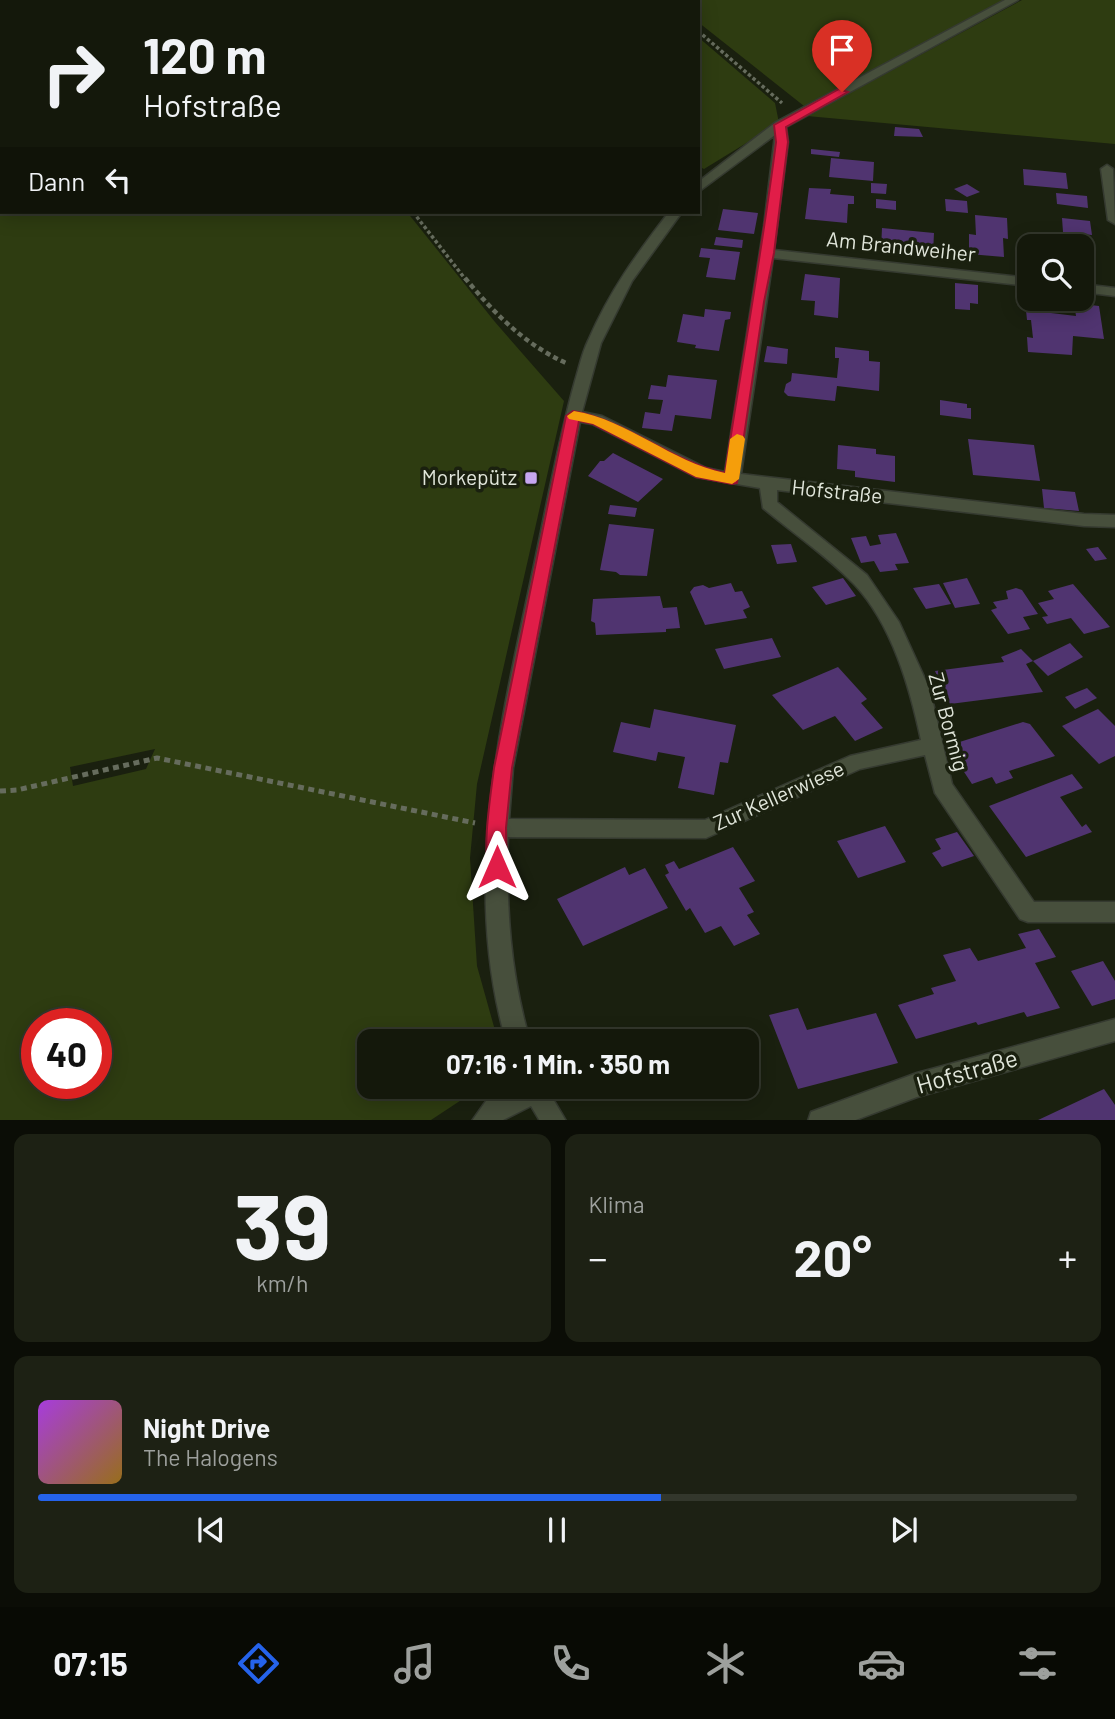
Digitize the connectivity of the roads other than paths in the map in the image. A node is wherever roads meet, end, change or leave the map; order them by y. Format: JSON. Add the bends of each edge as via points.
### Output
{"nodes":[{"id":1,"x":1013,"y":0,"type":"edge"},
{"id":2,"x":780,"y":125,"type":"junction"},
{"id":3,"x":1107,"y":169,"type":"dead end"},
{"id":4,"x":700,"y":186,"type":"edge"},
{"id":5,"x":674,"y":214,"type":"edge"},
{"id":6,"x":1115,"y":220,"type":"edge"},
{"id":7,"x":768,"y":253,"type":"junction"},
{"id":8,"x":1017,"y":281,"type":"edge"},
{"id":9,"x":1094,"y":289,"type":"edge"},
{"id":10,"x":1115,"y":292,"type":"edge"},
{"id":11,"x":573,"y":416,"type":"junction"},
{"id":12,"x":732,"y":479,"type":"junction"},
{"id":13,"x":768,"y":485,"type":"junction"},
{"id":14,"x":1115,"y":521,"type":"edge"},
{"id":15,"x":933,"y":745,"type":"junction"},
{"id":16,"x":497,"y":828,"type":"junction"},
{"id":17,"x":1115,"y":912,"type":"edge"},
{"id":18,"x":514,"y":1029,"type":"edge"},
{"id":19,"x":1115,"y":1030,"type":"edge"},
{"id":20,"x":516,"y":1099,"type":"edge"},
{"id":21,"x":540,"y":1099,"type":"edge"},
{"id":22,"x":485,"y":1120,"type":"edge"},
{"id":23,"x":553,"y":1120,"type":"edge"},
{"id":24,"x":824,"y":1120,"type":"edge"}],
"edges":[{"from":1,"to":2,"type":"street"},
{"from":2,"to":4,"type":"street"},
{"from":2,"to":7,"type":"street","via":[[782,142]]},
{"from":3,"to":6,"type":"street"},
{"from":5,"to":11,"type":"street","via":[[625,280],[599,331]]},
{"from":7,"to":8,"type":"street","name":"Am Brandweiher"},
{"from":7,"to":12,"type":"street"},
{"from":9,"to":10,"type":"street"},
{"from":11,"to":12,"type":"street","name":"Hofstraße","via":[[596,420],[702,473]]},
{"from":11,"to":16,"type":"street","via":[[503,768]]},
{"from":12,"to":13,"type":"street","name":"Hofstraße"},
{"from":13,"to":14,"type":"street","name":"Hofstraße"},
{"from":13,"to":15,"type":"street","name":"Zur Bormig","via":[[769,504],[861,580],[893,627],[920,690]]},
{"from":15,"to":16,"type":"street","name":"Zur Kellerwiese","via":[[857,762],[706,829]]},
{"from":15,"to":17,"type":"street","name":"Zur Bormig","via":[[942,787],[1028,912]]},
{"from":16,"to":18,"type":"street","via":[[502,964]]},
{"from":19,"to":24,"type":"street","name":"Hofstraße","via":[[917,1085]]},
{"from":20,"to":22,"type":"street"},
{"from":21,"to":23,"type":"street"}]}
